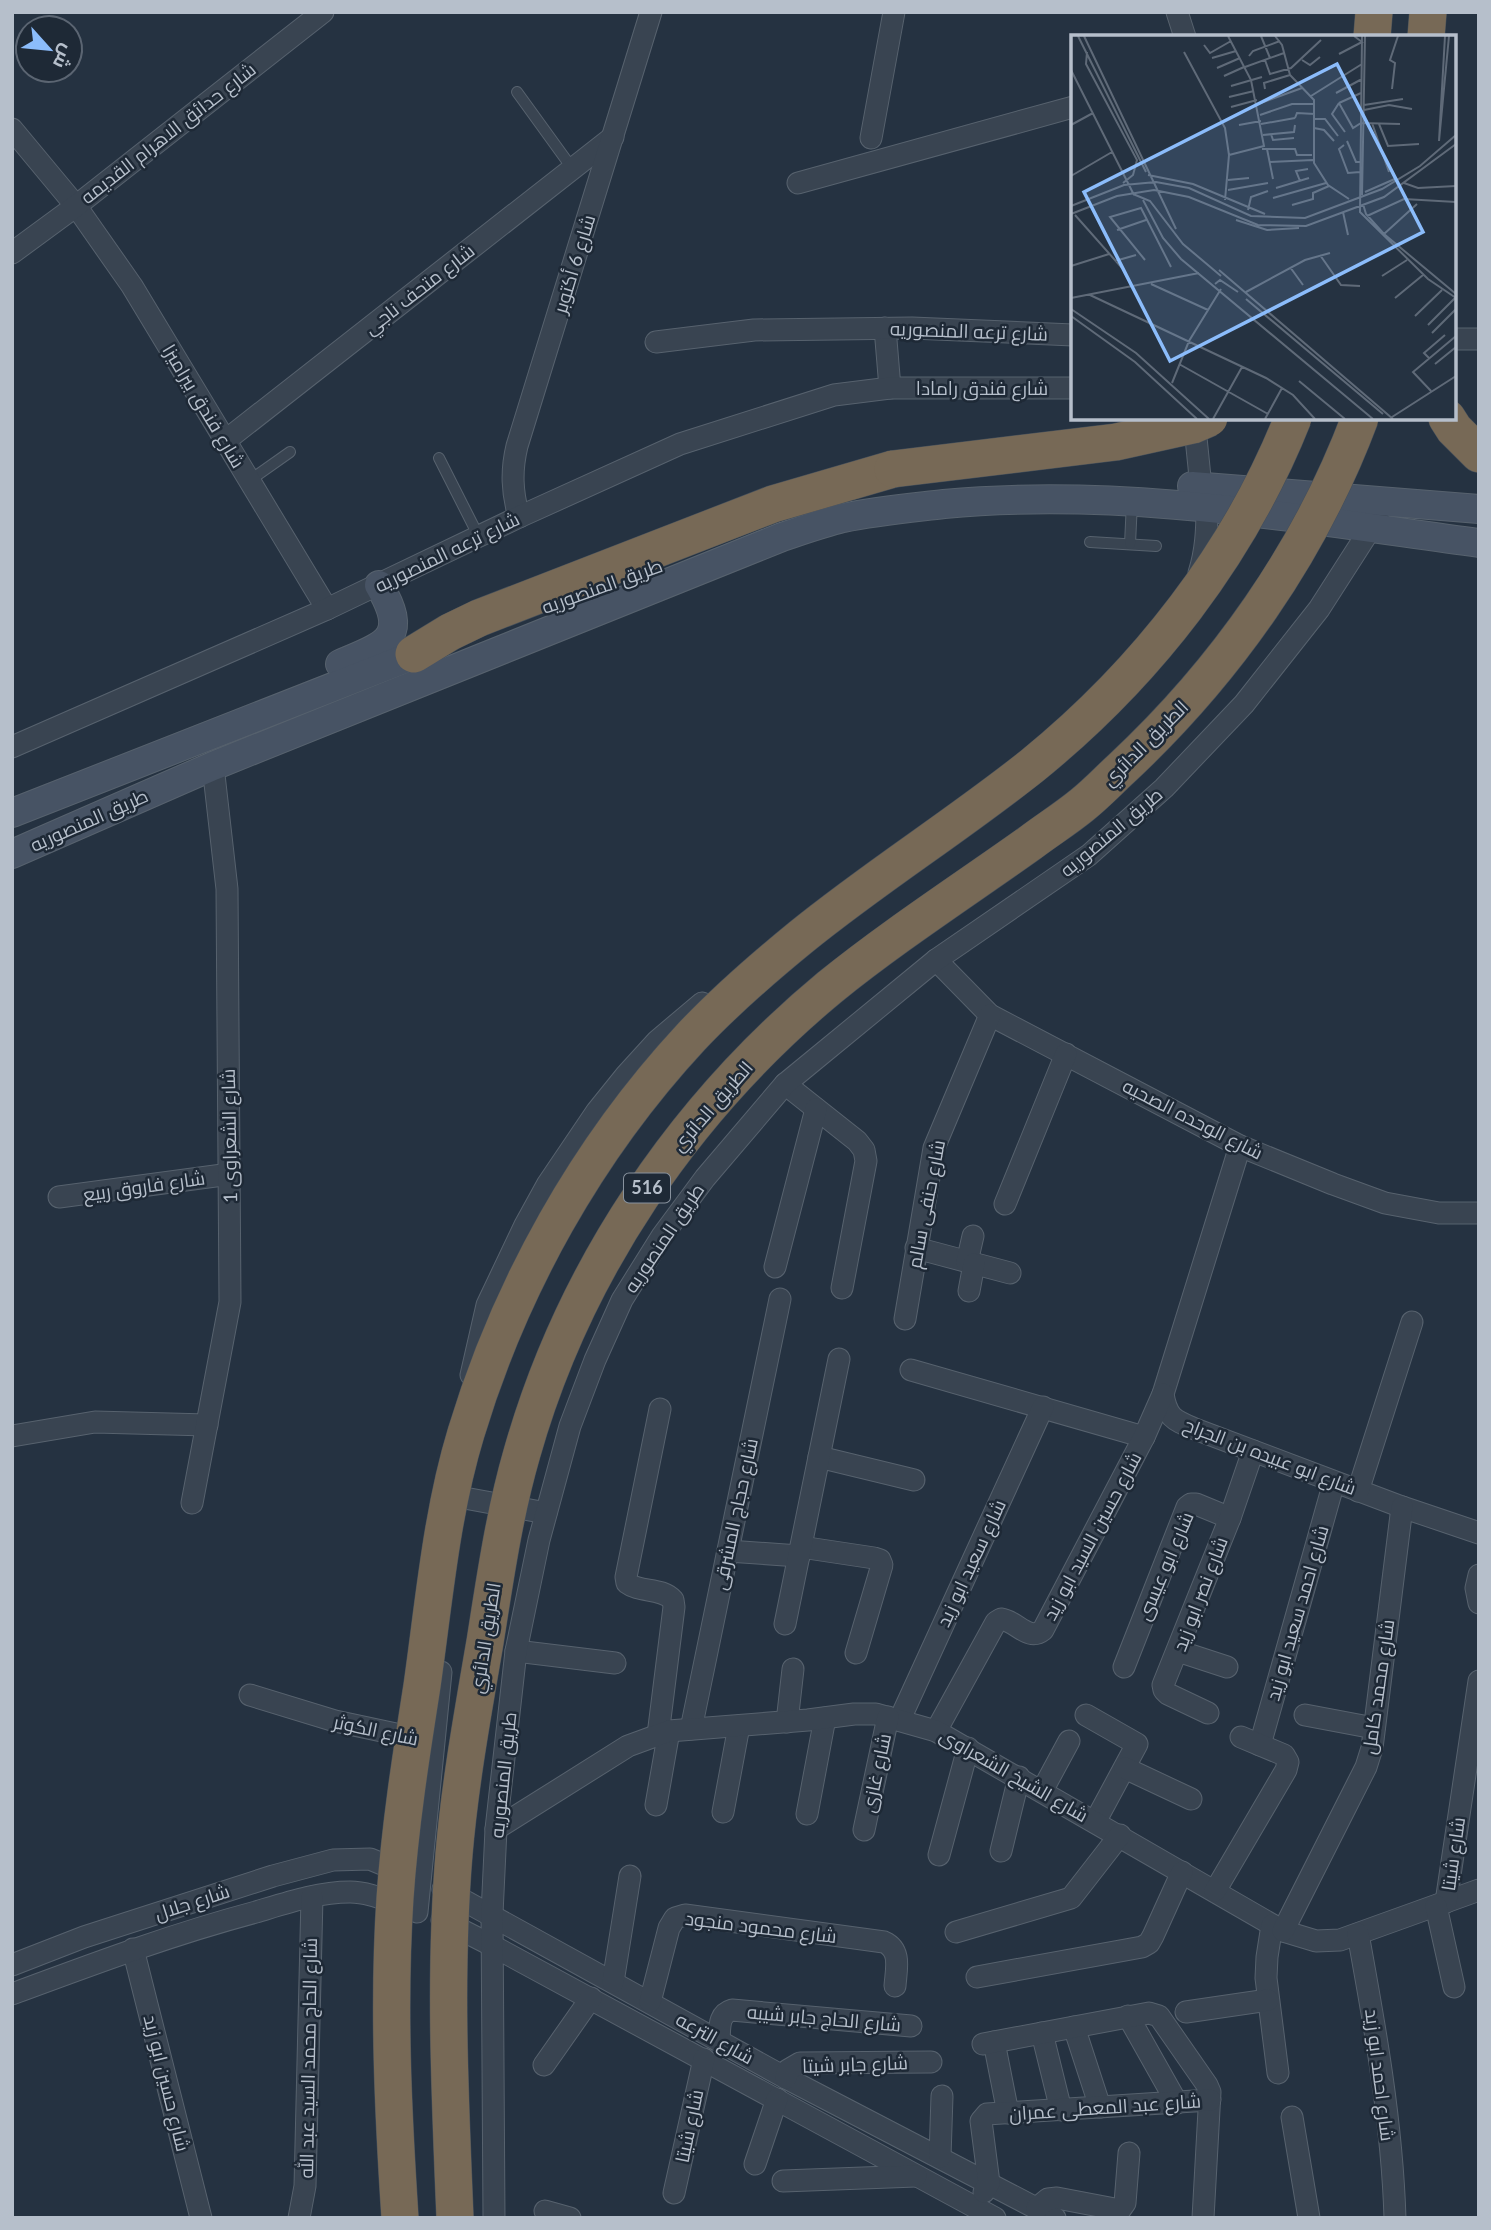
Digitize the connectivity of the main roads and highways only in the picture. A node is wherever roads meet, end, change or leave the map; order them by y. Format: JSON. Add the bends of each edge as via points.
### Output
{"nodes":[{"id":1,"x":1374,"y":12,"type":"edge"},
{"id":2,"x":1428,"y":12,"type":"edge"},
{"id":3,"x":1372,"y":35,"type":"edge"},
{"id":4,"x":1426,"y":35,"type":"edge"},
{"id":5,"x":1204,"y":420,"type":"edge"},
{"id":6,"x":1292,"y":420,"type":"edge"},
{"id":7,"x":1359,"y":420,"type":"edge"},
{"id":8,"x":1448,"y":420,"type":"edge"},
{"id":9,"x":1479,"y":454,"type":"edge"},
{"id":10,"x":1132,"y":491,"type":"junction"},
{"id":11,"x":1204,"y":497,"type":"junction"},
{"id":12,"x":1479,"y":509,"type":"edge"},
{"id":13,"x":1479,"y":544,"type":"edge"},
{"id":14,"x":379,"y":585,"type":"road end"},
{"id":15,"x":414,"y":654,"type":"junction"},
{"id":16,"x":242,"y":722,"type":"junction"},
{"id":17,"x":12,"y":813,"type":"edge"},
{"id":18,"x":12,"y":854,"type":"edge"},
{"id":19,"x":400,"y":2218,"type":"edge"},
{"id":20,"x":455,"y":2218,"type":"edge"}],
"edges":[{"from":1,"to":3,"type":"highway"},
{"from":2,"to":4,"type":"highway"},
{"from":5,"to":15,"type":"highway","bridge":true,"via":[[1116,442],[893,469],[773,504],[479,618]]},
{"from":6,"to":19,"type":"highway","bridge":true,"via":[[1257,496],[1220,559],[1135,670],[1031,766],[807,932],[692,1036],[595,1157],[519,1293],[464,1437],[447,1512],[401,1831],[391,2019]]},
{"from":7,"to":20,"type":"highway","name":"الطريق الدائري","number":"516","bridge":true,"via":[[1305,537],[1261,608],[1207,679],[1083,805],[834,984],[779,1031],[677,1144],[626,1217],[584,1292],[552,1364],[522,1452],[503,1529],[463,1778],[449,1972]]},
{"from":8,"to":9,"type":"highway"},
{"from":10,"to":11,"type":"main road","name":"طريق المنصوريه"},
{"from":10,"to":15,"type":"main road","name":"طريق المنصوريه","via":[[1044,483],[878,496],[784,521]]},
{"from":10,"to":18,"type":"main road","name":"طريق المنصوريه","via":[[892,510],[842,518],[782,537],[213,766]]},
{"from":11,"to":12,"type":"main road","name":"طريق المنصوريه"},
{"from":11,"to":13,"type":"main road","name":"طريق المنصوريه"},
{"from":14,"to":16,"type":"main road","via":[[395,623],[392,635],[294,684]]},
{"from":15,"to":16,"type":"main road","name":"طريق المنصوريه"},
{"from":16,"to":17,"type":"main road","name":"طريق المنصوريه"}]}
